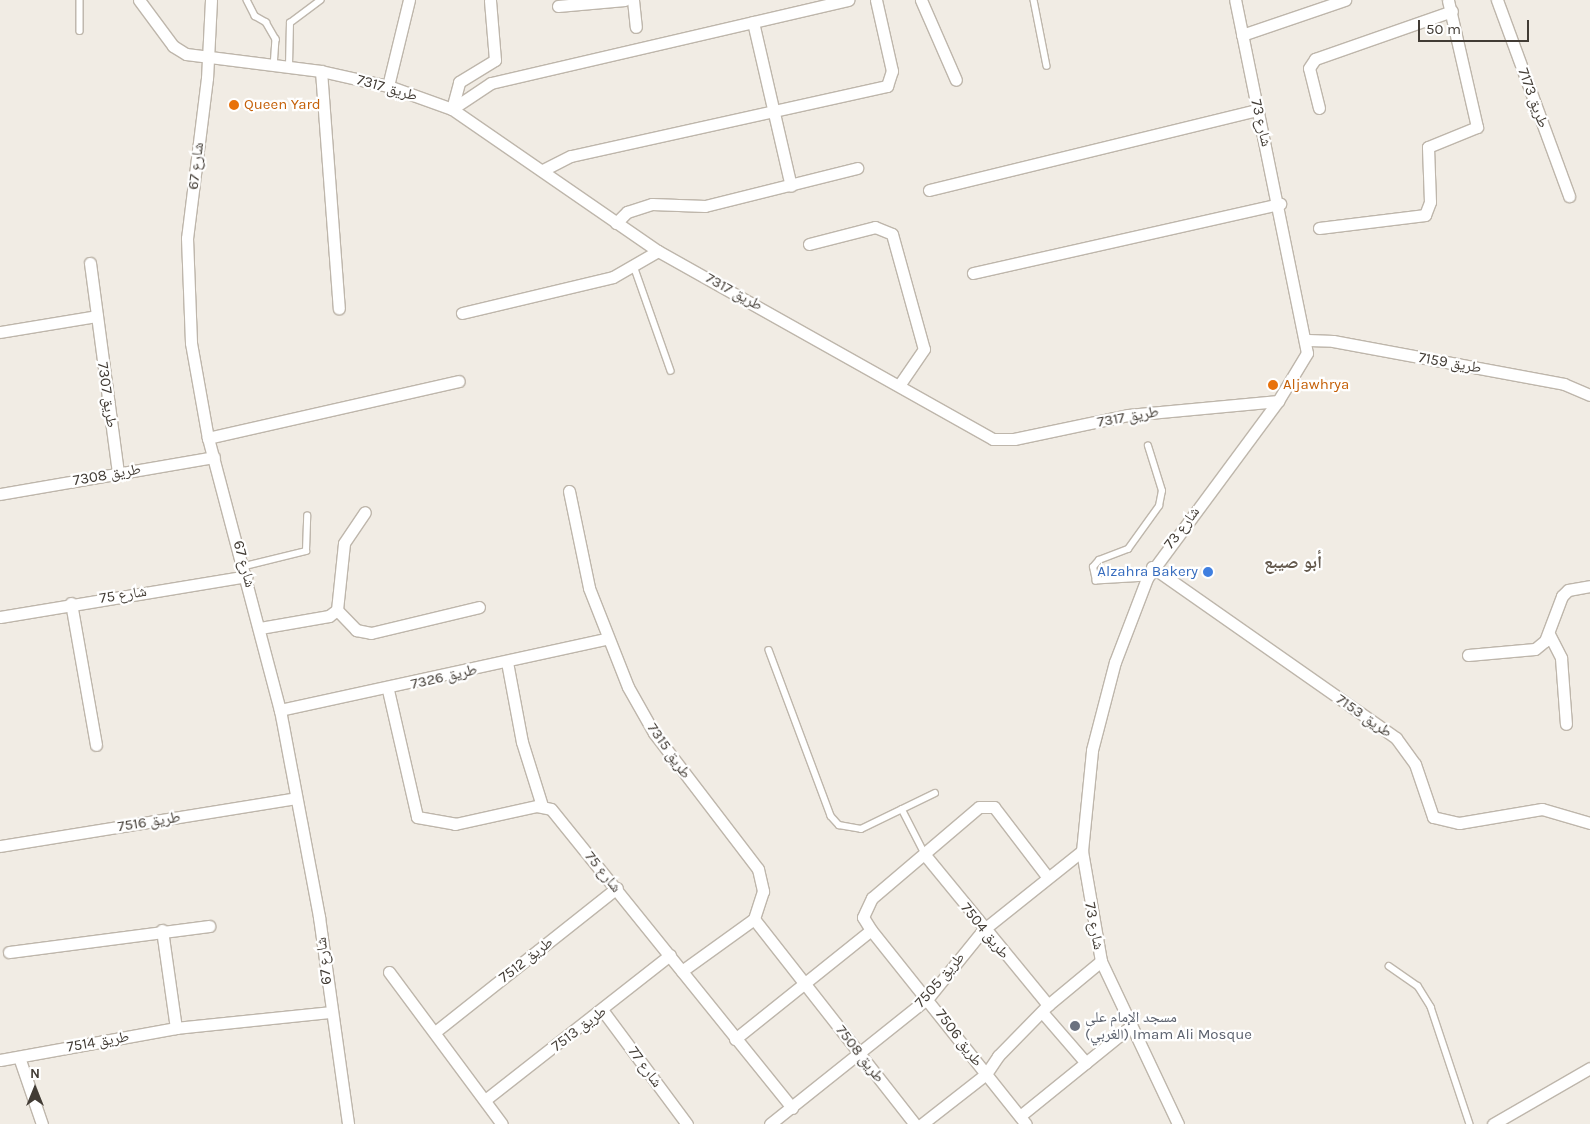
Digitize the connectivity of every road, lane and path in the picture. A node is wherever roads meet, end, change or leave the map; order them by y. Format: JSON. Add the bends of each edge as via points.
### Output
{"nodes":[{"id":1,"x":80,"y":0,"type":"edge"},
{"id":2,"x":139,"y":0,"type":"edge"},
{"id":3,"x":247,"y":0,"type":"edge"},
{"id":4,"x":320,"y":0,"type":"edge"},
{"id":5,"x":409,"y":0,"type":"edge"},
{"id":6,"x":490,"y":0,"type":"edge"},
{"id":7,"x":625,"y":0,"type":"edge"},
{"id":8,"x":633,"y":0,"type":"edge"},
{"id":9,"x":849,"y":0,"type":"edge"},
{"id":10,"x":876,"y":0,"type":"edge"},
{"id":11,"x":921,"y":0,"type":"edge"},
{"id":12,"x":1034,"y":0,"type":"edge"},
{"id":13,"x":1235,"y":0,"type":"edge"},
{"id":14,"x":1345,"y":0,"type":"edge"},
{"id":15,"x":1497,"y":0,"type":"edge"},
{"id":16,"x":210,"y":1,"type":"edge"},
{"id":17,"x":1450,"y":5,"type":"edge"},
{"id":18,"x":558,"y":6,"type":"dead end"},
{"id":19,"x":753,"y":22,"type":"junction"},
{"id":20,"x":636,"y":28,"type":"dead end"},
{"id":21,"x":80,"y":31,"type":"dead end"},
{"id":22,"x":1242,"y":35,"type":"junction"},
{"id":23,"x":209,"y":57,"type":"junction"},
{"id":24,"x":274,"y":64,"type":"junction"},
{"id":25,"x":289,"y":66,"type":"junction"},
{"id":26,"x":1047,"y":66,"type":"dead end"},
{"id":27,"x":321,"y":71,"type":"junction"},
{"id":28,"x":956,"y":80,"type":"dead end"},
{"id":29,"x":388,"y":86,"type":"junction"},
{"id":30,"x":1318,"y":108,"type":"dead end"},
{"id":31,"x":452,"y":109,"type":"junction"},
{"id":32,"x":1258,"y":110,"type":"junction"},
{"id":33,"x":774,"y":111,"type":"junction"},
{"id":34,"x":857,"y":168,"type":"dead end"},
{"id":35,"x":543,"y":170,"type":"junction"},
{"id":36,"x":791,"y":186,"type":"junction"},
{"id":37,"x":929,"y":190,"type":"dead end"},
{"id":38,"x":1569,"y":196,"type":"dead end"},
{"id":39,"x":1280,"y":204,"type":"junction"},
{"id":40,"x":616,"y":223,"type":"junction"},
{"id":41,"x":1318,"y":228,"type":"dead end"},
{"id":42,"x":809,"y":244,"type":"dead end"},
{"id":43,"x":658,"y":250,"type":"junction"},
{"id":44,"x":90,"y":263,"type":"dead end"},
{"id":45,"x":634,"y":266,"type":"junction"},
{"id":46,"x":973,"y":273,"type":"dead end"},
{"id":47,"x":339,"y":308,"type":"dead end"},
{"id":48,"x":462,"y":313,"type":"dead end"},
{"id":49,"x":97,"y":316,"type":"junction"},
{"id":50,"x":0,"y":332,"type":"edge"},
{"id":51,"x":1308,"y":340,"type":"junction"},
{"id":52,"x":671,"y":371,"type":"dead end"},
{"id":53,"x":459,"y":381,"type":"dead end"},
{"id":54,"x":900,"y":384,"type":"junction"},
{"id":55,"x":1590,"y":395,"type":"edge"},
{"id":56,"x":1278,"y":401,"type":"junction"},
{"id":57,"x":208,"y":438,"type":"junction"},
{"id":58,"x":1148,"y":446,"type":"dead end"},
{"id":59,"x":214,"y":457,"type":"junction"},
{"id":60,"x":118,"y":473,"type":"junction"},
{"id":61,"x":569,"y":490,"type":"dead end"},
{"id":62,"x":0,"y":494,"type":"edge"},
{"id":63,"x":364,"y":512,"type":"dead end"},
{"id":64,"x":308,"y":516,"type":"dead end"},
{"id":65,"x":1152,"y":567,"type":"junction"},
{"id":66,"x":246,"y":571,"type":"junction"},
{"id":67,"x":1147,"y":578,"type":"junction"},
{"id":68,"x":1590,"y":586,"type":"edge"},
{"id":69,"x":72,"y":603,"type":"junction"},
{"id":70,"x":478,"y":607,"type":"dead end"},
{"id":71,"x":337,"y":610,"type":"junction"},
{"id":72,"x":0,"y":617,"type":"edge"},
{"id":73,"x":260,"y":628,"type":"junction"},
{"id":74,"x":1549,"y":634,"type":"junction"},
{"id":75,"x":607,"y":639,"type":"junction"},
{"id":76,"x":768,"y":650,"type":"dead end"},
{"id":77,"x":1468,"y":655,"type":"dead end"},
{"id":78,"x":507,"y":662,"type":"junction"},
{"id":79,"x":388,"y":690,"type":"junction"},
{"id":80,"x":280,"y":710,"type":"junction"},
{"id":81,"x":1566,"y":724,"type":"dead end"},
{"id":82,"x":96,"y":745,"type":"dead end"},
{"id":83,"x":935,"y":793,"type":"dead end"},
{"id":84,"x":295,"y":798,"type":"junction"},
{"id":85,"x":542,"y":806,"type":"junction"},
{"id":86,"x":902,"y":809,"type":"junction"},
{"id":87,"x":1590,"y":823,"type":"edge"},
{"id":88,"x":0,"y":833,"type":"edge"},
{"id":89,"x":1,"y":846,"type":"edge"},
{"id":90,"x":1082,"y":850,"type":"junction"},
{"id":91,"x":926,"y":855,"type":"junction"},
{"id":92,"x":1046,"y":875,"type":"junction"},
{"id":93,"x":617,"y":888,"type":"junction"},
{"id":94,"x":754,"y":919,"type":"junction"},
{"id":95,"x":209,"y":926,"type":"dead end"},
{"id":96,"x":162,"y":930,"type":"junction"},
{"id":97,"x":871,"y":930,"type":"junction"},
{"id":98,"x":982,"y":930,"type":"junction"},
{"id":99,"x":9,"y":952,"type":"dead end"},
{"id":100,"x":670,"y":955,"type":"junction"},
{"id":101,"x":1101,"y":961,"type":"junction"},
{"id":102,"x":1389,"y":966,"type":"dead end"},
{"id":103,"x":682,"y":970,"type":"junction"},
{"id":104,"x":389,"y":972,"type":"dead end"},
{"id":105,"x":806,"y":983,"type":"junction"},
{"id":106,"x":928,"y":998,"type":"junction"},
{"id":107,"x":1045,"y":1008,"type":"junction"},
{"id":108,"x":603,"y":1011,"type":"junction"},
{"id":109,"x":331,"y":1012,"type":"junction"},
{"id":110,"x":1131,"y":1026,"type":"junction"},
{"id":111,"x":176,"y":1028,"type":"junction"},
{"id":112,"x":435,"y":1032,"type":"junction"},
{"id":113,"x":735,"y":1038,"type":"junction"},
{"id":114,"x":861,"y":1055,"type":"junction"},
{"id":115,"x":19,"y":1057,"type":"junction"},
{"id":116,"x":0,"y":1060,"type":"edge"},
{"id":117,"x":1086,"y":1063,"type":"junction"},
{"id":118,"x":1590,"y":1068,"type":"edge"},
{"id":119,"x":986,"y":1074,"type":"junction"},
{"id":120,"x":485,"y":1100,"type":"junction"},
{"id":121,"x":792,"y":1108,"type":"junction"},
{"id":122,"x":1023,"y":1120,"type":"edge"},
{"id":123,"x":42,"y":1124,"type":"edge"},
{"id":124,"x":348,"y":1124,"type":"edge"},
{"id":125,"x":502,"y":1124,"type":"edge"},
{"id":126,"x":687,"y":1124,"type":"edge"},
{"id":127,"x":770,"y":1124,"type":"edge"},
{"id":128,"x":916,"y":1124,"type":"edge"},
{"id":129,"x":922,"y":1124,"type":"edge"},
{"id":130,"x":1178,"y":1124,"type":"edge"},
{"id":131,"x":1470,"y":1124,"type":"edge"},
{"id":132,"x":1494,"y":1124,"type":"edge"}],
"edges":[{"from":1,"to":21,"type":"lane"},
{"from":2,"to":23,"type":"street","name":"طريق 7317","via":[[173,46],[186,54]]},
{"from":3,"to":24,"type":"lane","via":[[255,16],[266,22],[276,39]]},
{"from":4,"to":25,"type":"lane","via":[[290,23]]},
{"from":5,"to":29,"type":"street"},
{"from":6,"to":31,"type":"street","via":[[495,60],[462,79]]},
{"from":7,"to":18,"type":"street"},
{"from":8,"to":20,"type":"street"},
{"from":9,"to":19,"type":"street"},
{"from":10,"to":33,"type":"street","via":[[891,82]]},
{"from":11,"to":28,"type":"street"},
{"from":12,"to":26,"type":"lane"},
{"from":13,"to":22,"type":"street","name":"شارع 73"},
{"from":14,"to":22,"type":"street"},
{"from":15,"to":38,"type":"street","name":"طريق 7173"},
{"from":16,"to":23,"type":"street","name":"شارع 67"},
{"from":17,"to":30,"type":"street","via":[[1315,59],[1309,68]]},
{"from":17,"to":41,"type":"street","via":[[1478,124],[1472,132],[1428,148],[1428,211],[1418,216]]},
{"from":19,"to":31,"type":"street","via":[[491,83]]},
{"from":19,"to":33,"type":"street"},
{"from":22,"to":32,"type":"street","name":"شارع 73"},
{"from":23,"to":24,"type":"street","name":"طريق 7317"},
{"from":23,"to":57,"type":"street","name":"شارع 67","via":[[189,221],[186,288],[194,370]]},
{"from":24,"to":25,"type":"street","name":"طريق 7317"},
{"from":25,"to":27,"type":"street","name":"طريق 7317"},
{"from":27,"to":29,"type":"street","name":"طريق 7317"},
{"from":27,"to":47,"type":"street"},
{"from":29,"to":31,"type":"street","name":"طريق 7317"},
{"from":31,"to":35,"type":"street","name":"طريق 7317"},
{"from":32,"to":37,"type":"street"},
{"from":32,"to":39,"type":"street","name":"شارع 73"},
{"from":33,"to":35,"type":"street","via":[[571,156]]},
{"from":33,"to":36,"type":"street"},
{"from":34,"to":36,"type":"street"},
{"from":35,"to":40,"type":"street","name":"طريق 7317"},
{"from":36,"to":40,"type":"street","via":[[705,206],[652,204],[627,212]]},
{"from":39,"to":46,"type":"street"},
{"from":39,"to":51,"type":"street","name":"شارع 73"},
{"from":40,"to":43,"type":"street","name":"طريق 7317"},
{"from":42,"to":54,"type":"street","via":[[875,227],[892,234],[924,350]]},
{"from":43,"to":45,"type":"street"},
{"from":43,"to":54,"type":"street","name":"طريق 7317"},
{"from":44,"to":49,"type":"street","name":"طريق 7307"},
{"from":45,"to":48,"type":"street","via":[[613,277]]},
{"from":45,"to":52,"type":"lane"},
{"from":49,"to":50,"type":"street"},
{"from":49,"to":60,"type":"street","name":"طريق 7307"},
{"from":51,"to":55,"type":"street","name":"طريق 7159","via":[[1333,341],[1564,384]]},
{"from":51,"to":56,"type":"street","name":"شارع 73","via":[[1304,362]]},
{"from":53,"to":57,"type":"street"},
{"from":54,"to":56,"type":"street","name":"طريق 7317","via":[[982,435],[1003,440],[1128,415]]},
{"from":56,"to":65,"type":"street","name":"شارع 73"},
{"from":57,"to":59,"type":"street","name":"شارع 67"},
{"from":58,"to":67,"type":"lane","via":[[1162,490],[1159,506],[1128,549],[1099,560],[1094,567],[1096,581]]},
{"from":59,"to":60,"type":"street","name":"طريق 7308"},
{"from":59,"to":66,"type":"street","name":"شارع 67"},
{"from":60,"to":62,"type":"street","name":"طريق 7308"},
{"from":61,"to":75,"type":"street","name":"طريق 7315","via":[[582,562]]},
{"from":63,"to":71,"type":"street","via":[[344,543]]},
{"from":64,"to":66,"type":"lane","via":[[306,551]]},
{"from":65,"to":67,"type":"street","name":"شارع 73"},
{"from":65,"to":87,"type":"street","name":"طريق 7153","via":[[1396,738],[1415,764],[1433,817],[1459,823],[1542,809]]},
{"from":66,"to":69,"type":"street","name":"شارع 75"},
{"from":66,"to":73,"type":"street","name":"شارع 67"},
{"from":67,"to":90,"type":"street","name":"شارع 73","via":[[1115,662],[1092,750]]},
{"from":68,"to":74,"type":"street","via":[[1568,590]]},
{"from":69,"to":72,"type":"street","name":"شارع 75"},
{"from":69,"to":82,"type":"street"},
{"from":70,"to":71,"type":"street","via":[[371,633],[356,630]]},
{"from":71,"to":73,"type":"street","via":[[329,616]]},
{"from":73,"to":80,"type":"street","name":"شارع 67"},
{"from":74,"to":77,"type":"street","via":[[1535,649]]},
{"from":74,"to":81,"type":"street","via":[[1561,658]]},
{"from":75,"to":78,"type":"street","name":"طريق 7326"},
{"from":75,"to":94,"type":"street","name":"طريق 7315","via":[[654,732],[758,869],[763,890]]},
{"from":76,"to":86,"type":"lane","via":[[831,816],[839,825],[861,829]]},
{"from":78,"to":79,"type":"street","name":"طريق 7326"},
{"from":78,"to":85,"type":"street","via":[[522,742]]},
{"from":79,"to":80,"type":"street","name":"طريق 7326"},
{"from":79,"to":85,"type":"street","via":[[413,811],[423,821],[471,823]]},
{"from":80,"to":84,"type":"street","name":"شارع 67"},
{"from":83,"to":86,"type":"lane"},
{"from":84,"to":89,"type":"street","name":"طريق 7516"},
{"from":84,"to":109,"type":"street","name":"شارع 67","via":[[318,917]]},
{"from":85,"to":93,"type":"street","name":"شارع 75","via":[[554,812]]},
{"from":86,"to":91,"type":"lane"},
{"from":88,"to":89,"type":"street","name":"طريق 7516"},
{"from":90,"to":92,"type":"street","name":"طريق 7505"},
{"from":90,"to":101,"type":"street","name":"شارع 73"},
{"from":91,"to":92,"type":"street","via":[[979,807],[994,807]]},
{"from":91,"to":97,"type":"street","via":[[872,898],[863,917]]},
{"from":91,"to":98,"type":"street","name":"طريق 7504"},
{"from":92,"to":98,"type":"street","name":"طريق 7505"},
{"from":93,"to":100,"type":"street","name":"شارع 75"},
{"from":93,"to":112,"type":"street","name":"طريق 7512"},
{"from":94,"to":103,"type":"street"},
{"from":94,"to":105,"type":"street"},
{"from":95,"to":96,"type":"street"},
{"from":96,"to":99,"type":"street"},
{"from":96,"to":111,"type":"street"},
{"from":97,"to":105,"type":"street"},
{"from":97,"to":106,"type":"street","name":"طريق 7506"},
{"from":98,"to":106,"type":"street","name":"طريق 7505"},
{"from":98,"to":107,"type":"street","name":"طريق 7504"},
{"from":100,"to":103,"type":"street","name":"شارع 75"},
{"from":100,"to":108,"type":"street","name":"طريق 7513"},
{"from":101,"to":107,"type":"street"},
{"from":101,"to":110,"type":"street","name":"شارع 73"},
{"from":102,"to":131,"type":"lane","via":[[1418,986],[1431,1007]]},
{"from":103,"to":113,"type":"street","name":"شارع 75"},
{"from":104,"to":112,"type":"street"},
{"from":105,"to":113,"type":"street"},
{"from":105,"to":114,"type":"street","name":"طريق 7508"},
{"from":106,"to":114,"type":"street","name":"طريق 7505"},
{"from":106,"to":119,"type":"street","name":"طريق 7506"},
{"from":107,"to":117,"type":"street","name":"طريق 7504"},
{"from":107,"to":119,"type":"street","via":[[998,1056]]},
{"from":108,"to":120,"type":"street","name":"طريق 7513"},
{"from":108,"to":126,"type":"street","name":"شارع 77"},
{"from":109,"to":111,"type":"street","name":"طريق 7514"},
{"from":109,"to":124,"type":"street","name":"شارع 67"},
{"from":110,"to":117,"type":"street"},
{"from":110,"to":130,"type":"street","name":"شارع 73"},
{"from":111,"to":115,"type":"street","name":"طريق 7514"},
{"from":112,"to":120,"type":"street"},
{"from":113,"to":121,"type":"street","name":"شارع 75"},
{"from":114,"to":121,"type":"street","name":"طريق 7505"},
{"from":114,"to":128,"type":"street","name":"طريق 7508"},
{"from":115,"to":116,"type":"street","name":"طريق 7514"},
{"from":115,"to":123,"type":"street"},
{"from":117,"to":122,"type":"street"},
{"from":118,"to":132,"type":"street"},
{"from":119,"to":122,"type":"street","name":"طريق 7506"},
{"from":119,"to":129,"type":"street"},
{"from":120,"to":125,"type":"street"},
{"from":121,"to":127,"type":"street","name":"طريق 7505"}]}
